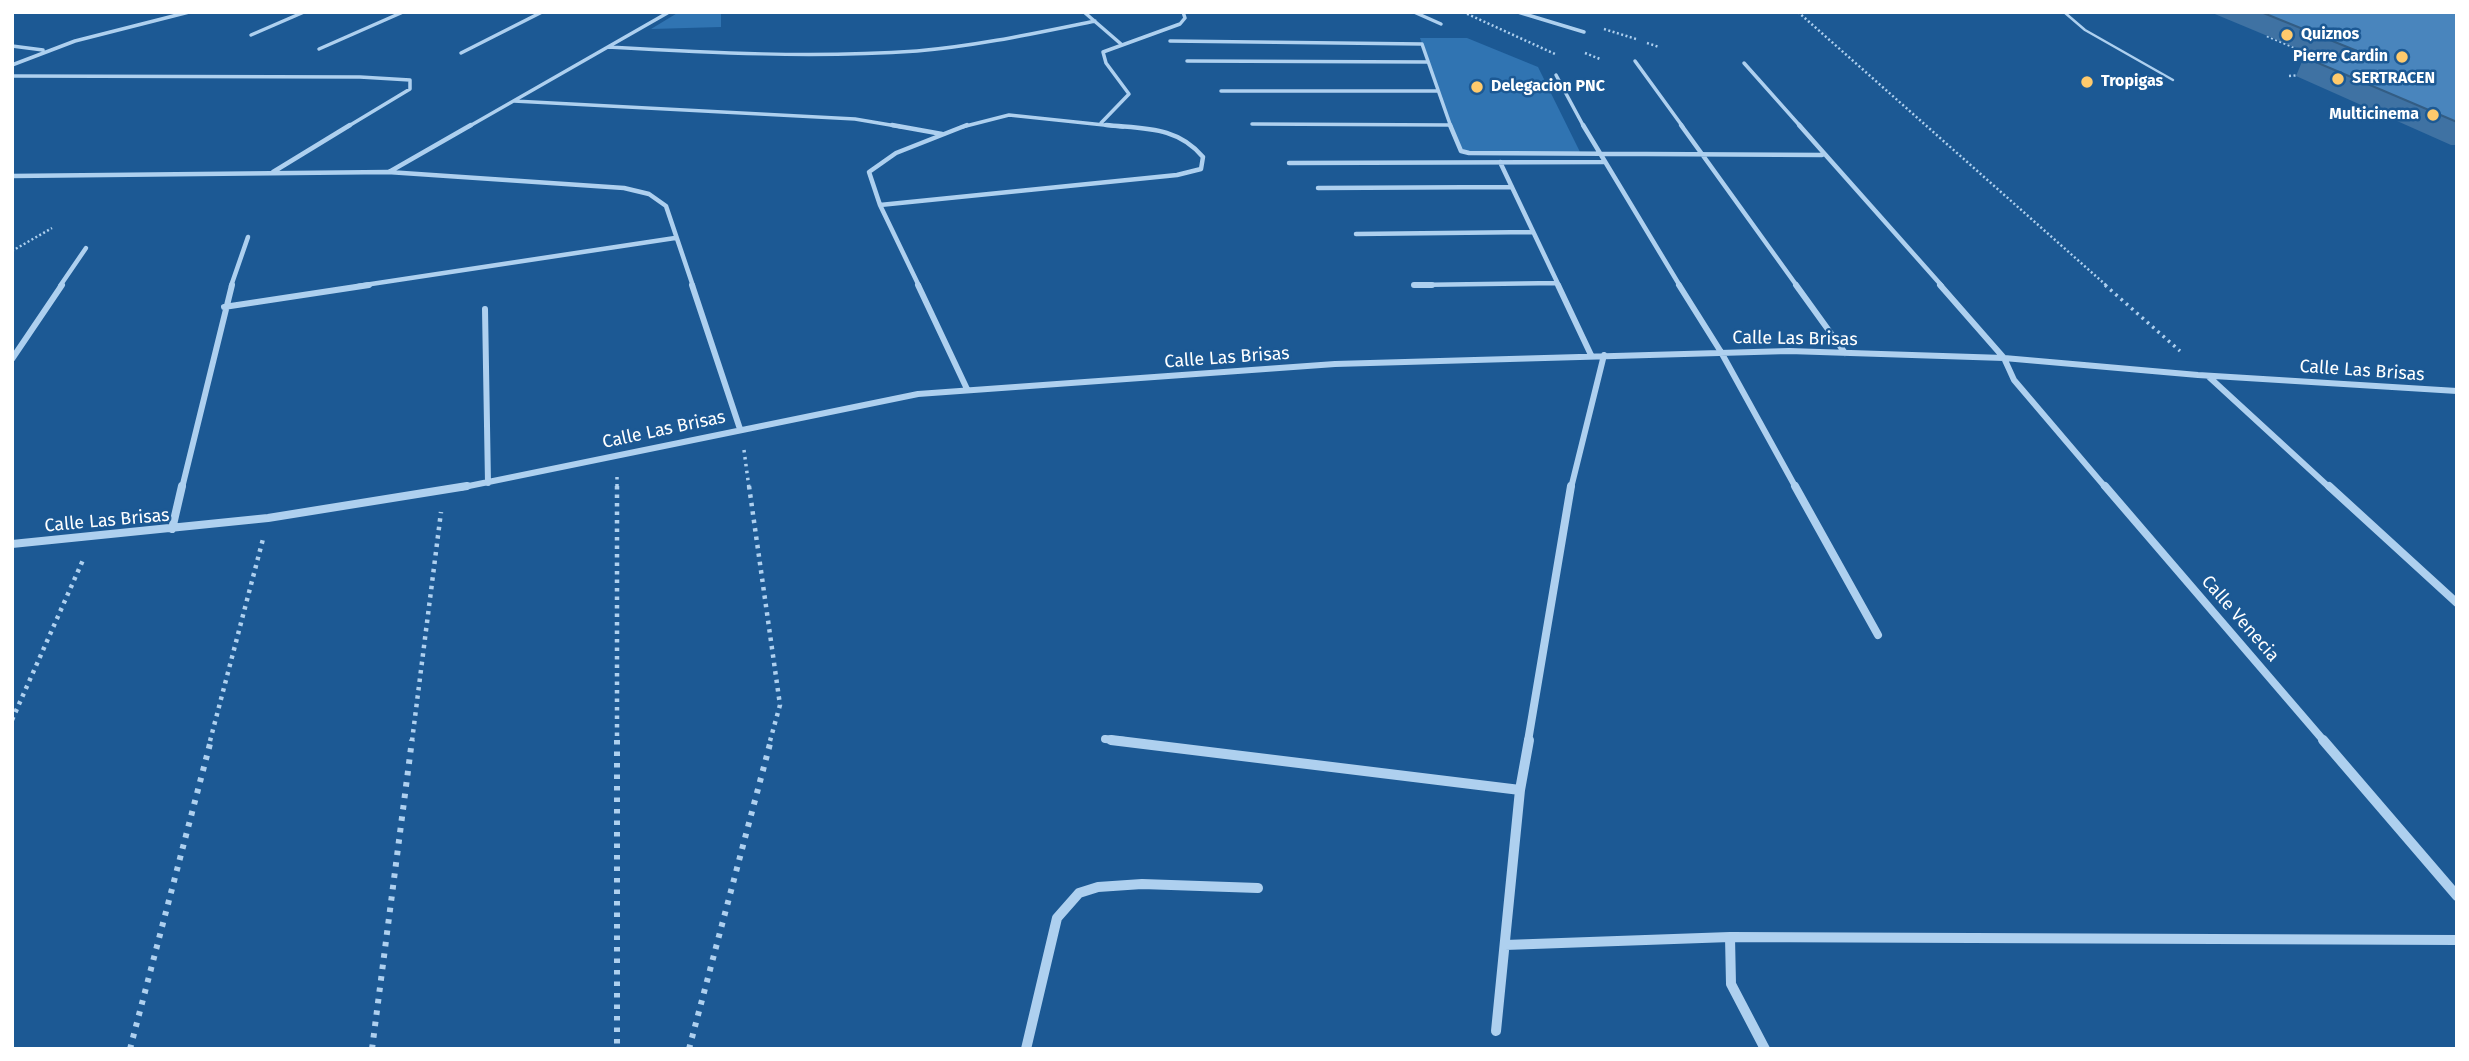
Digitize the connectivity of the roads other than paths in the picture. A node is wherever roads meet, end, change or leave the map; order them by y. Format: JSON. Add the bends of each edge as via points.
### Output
{"nodes":[{"id":1,"x":189,"y":12,"type":"edge"},
{"id":2,"x":304,"y":12,"type":"edge"},
{"id":3,"x":403,"y":12,"type":"edge"},
{"id":4,"x":542,"y":12,"type":"edge"},
{"id":5,"x":669,"y":12,"type":"edge"},
{"id":6,"x":1084,"y":12,"type":"edge"},
{"id":7,"x":1183,"y":12,"type":"edge"},
{"id":8,"x":1414,"y":12,"type":"edge"},
{"id":9,"x":1518,"y":12,"type":"edge"},
{"id":10,"x":2064,"y":12,"type":"edge"},
{"id":11,"x":1095,"y":21,"type":"junction"},
{"id":12,"x":1441,"y":24,"type":"dead end"},
{"id":13,"x":1584,"y":32,"type":"dead end"},
{"id":14,"x":251,"y":35,"type":"dead end"},
{"id":15,"x":1170,"y":41,"type":"dead end"},
{"id":16,"x":1121,"y":44,"type":"junction"},
{"id":17,"x":12,"y":46,"type":"edge"},
{"id":18,"x":608,"y":47,"type":"junction"},
{"id":19,"x":45,"y":50,"type":"junction"},
{"id":20,"x":319,"y":50,"type":"dead end"},
{"id":21,"x":461,"y":53,"type":"dead end"},
{"id":22,"x":1187,"y":61,"type":"dead end"},
{"id":23,"x":1635,"y":61,"type":"dead end"},
{"id":24,"x":1428,"y":62,"type":"junction"},
{"id":25,"x":1744,"y":64,"type":"dead end"},
{"id":26,"x":12,"y":65,"type":"edge"},
{"id":27,"x":1556,"y":75,"type":"dead end"},
{"id":28,"x":12,"y":76,"type":"edge"},
{"id":29,"x":2173,"y":80,"type":"dead end"},
{"id":30,"x":1221,"y":91,"type":"dead end"},
{"id":31,"x":1438,"y":91,"type":"junction"},
{"id":32,"x":514,"y":101,"type":"junction"},
{"id":33,"x":1101,"y":123,"type":"junction"},
{"id":34,"x":1252,"y":124,"type":"dead end"},
{"id":35,"x":1450,"y":125,"type":"junction"},
{"id":36,"x":942,"y":134,"type":"junction"},
{"id":37,"x":1598,"y":154,"type":"junction"},
{"id":38,"x":1700,"y":155,"type":"junction"},
{"id":39,"x":1822,"y":155,"type":"junction"},
{"id":40,"x":1500,"y":162,"type":"junction"},
{"id":41,"x":1603,"y":162,"type":"junction"},
{"id":42,"x":1289,"y":163,"type":"dead end"},
{"id":43,"x":388,"y":172,"type":"junction"},
{"id":44,"x":270,"y":174,"type":"junction"},
{"id":45,"x":12,"y":176,"type":"edge"},
{"id":46,"x":1512,"y":187,"type":"junction"},
{"id":47,"x":1318,"y":188,"type":"dead end"},
{"id":48,"x":880,"y":205,"type":"junction"},
{"id":49,"x":1533,"y":232,"type":"junction"},
{"id":50,"x":1356,"y":234,"type":"dead end"},
{"id":51,"x":248,"y":237,"type":"dead end"},
{"id":52,"x":675,"y":238,"type":"junction"},
{"id":53,"x":86,"y":248,"type":"dead end"},
{"id":54,"x":1557,"y":283,"type":"junction"},
{"id":55,"x":1414,"y":285,"type":"dead end"},
{"id":56,"x":224,"y":307,"type":"junction"},
{"id":57,"x":485,"y":309,"type":"dead end"},
{"id":58,"x":1721,"y":352,"type":"junction"},
{"id":59,"x":1845,"y":352,"type":"junction"},
{"id":60,"x":1591,"y":355,"type":"junction"},
{"id":61,"x":1604,"y":355,"type":"junction"},
{"id":62,"x":2004,"y":358,"type":"junction"},
{"id":63,"x":12,"y":359,"type":"edge"},
{"id":64,"x":2208,"y":375,"type":"junction"},
{"id":65,"x":967,"y":389,"type":"junction"},
{"id":66,"x":2457,"y":391,"type":"edge"},
{"id":67,"x":740,"y":429,"type":"junction"},
{"id":68,"x":488,"y":483,"type":"junction"},
{"id":69,"x":172,"y":529,"type":"junction"},
{"id":70,"x":12,"y":544,"type":"edge"},
{"id":71,"x":2457,"y":603,"type":"edge"},
{"id":72,"x":1878,"y":635,"type":"dead end"},
{"id":73,"x":1105,"y":739,"type":"dead end"},
{"id":74,"x":1520,"y":790,"type":"junction"},
{"id":75,"x":1258,"y":888,"type":"dead end"},
{"id":76,"x":2457,"y":896,"type":"edge"},
{"id":77,"x":1730,"y":937,"type":"junction"},
{"id":78,"x":2457,"y":940,"type":"edge"},
{"id":79,"x":1505,"y":945,"type":"junction"},
{"id":80,"x":1496,"y":1031,"type":"dead end"},
{"id":81,"x":1026,"y":1049,"type":"edge"},
{"id":82,"x":1765,"y":1049,"type":"edge"}],
"edges":[{"from":1,"to":19,"type":"street"},
{"from":2,"to":14,"type":"street"},
{"from":3,"to":20,"type":"street"},
{"from":4,"to":21,"type":"street"},
{"from":5,"to":18,"type":"street"},
{"from":6,"to":11,"type":"street"},
{"from":7,"to":16,"type":"street","via":[[1180,24]]},
{"from":8,"to":12,"type":"street"},
{"from":9,"to":13,"type":"street"},
{"from":10,"to":29,"type":"lane","via":[[2085,30]]},
{"from":11,"to":16,"type":"street"},
{"from":11,"to":18,"type":"street","via":[[915,51],[703,54]]},
{"from":15,"to":24,"type":"street","via":[[1422,44]]},
{"from":16,"to":33,"type":"street","via":[[1103,52],[1102,57],[1129,94]]},
{"from":17,"to":19,"type":"street"},
{"from":18,"to":32,"type":"street"},
{"from":19,"to":26,"type":"street"},
{"from":22,"to":24,"type":"street"},
{"from":23,"to":38,"type":"street"},
{"from":24,"to":31,"type":"street"},
{"from":25,"to":39,"type":"street","name":"Calle Venecia"},
{"from":27,"to":37,"type":"street"},
{"from":28,"to":44,"type":"street","via":[[410,80],[410,89]]},
{"from":30,"to":31,"type":"street"},
{"from":31,"to":35,"type":"street"},
{"from":32,"to":36,"type":"street","via":[[855,119]]},
{"from":32,"to":43,"type":"street"},
{"from":33,"to":36,"type":"street","via":[[1009,115]]},
{"from":33,"to":48,"type":"street","via":[[1181,136],[1198,149],[1204,164],[1193,173]]},
{"from":34,"to":35,"type":"street"},
{"from":35,"to":37,"type":"street","via":[[1458,147],[1469,153]]},
{"from":36,"to":48,"type":"street","via":[[872,167],[869,177]]},
{"from":37,"to":38,"type":"street"},
{"from":37,"to":41,"type":"street"},
{"from":38,"to":39,"type":"street"},
{"from":38,"to":59,"type":"street"},
{"from":39,"to":62,"type":"street","name":"Calle Venecia"},
{"from":40,"to":41,"type":"street"},
{"from":40,"to":42,"type":"street"},
{"from":40,"to":46,"type":"street"},
{"from":41,"to":58,"type":"street"},
{"from":43,"to":44,"type":"street"},
{"from":43,"to":52,"type":"street","via":[[639,190],[666,206]]},
{"from":44,"to":45,"type":"street"},
{"from":46,"to":47,"type":"street"},
{"from":46,"to":49,"type":"street"},
{"from":48,"to":65,"type":"street"},
{"from":49,"to":50,"type":"street"},
{"from":49,"to":54,"type":"street"},
{"from":51,"to":56,"type":"street"},
{"from":52,"to":56,"type":"street"},
{"from":52,"to":67,"type":"street"},
{"from":53,"to":63,"type":"street"},
{"from":54,"to":55,"type":"street"},
{"from":54,"to":60,"type":"street"},
{"from":56,"to":69,"type":"street"},
{"from":57,"to":68,"type":"street"},
{"from":58,"to":59,"type":"street","name":"Calle Las Brisas"},
{"from":58,"to":61,"type":"street","name":"Calle Las Brisas"},
{"from":58,"to":72,"type":"street"},
{"from":59,"to":62,"type":"street","name":"Calle Las Brisas"},
{"from":60,"to":61,"type":"street","name":"Calle Las Brisas"},
{"from":60,"to":65,"type":"street","name":"Calle Las Brisas","via":[[1335,364]]},
{"from":61,"to":74,"type":"street","via":[[1576,459]]},
{"from":62,"to":64,"type":"street","name":"Calle Las Brisas"},
{"from":62,"to":76,"type":"street","name":"Calle Venecia","via":[[2014,380]]},
{"from":64,"to":66,"type":"street","name":"Calle Las Brisas"},
{"from":64,"to":71,"type":"street"},
{"from":65,"to":67,"type":"street","name":"Calle Las Brisas","via":[[887,399]]},
{"from":67,"to":68,"type":"street","name":"Calle Las Brisas"},
{"from":68,"to":69,"type":"street","name":"Calle Las Brisas"},
{"from":69,"to":70,"type":"street","name":"Calle Las Brisas"},
{"from":73,"to":74,"type":"street"},
{"from":74,"to":79,"type":"street"},
{"from":75,"to":81,"type":"street","via":[[1121,884],[1082,891],[1067,902],[1057,918]]},
{"from":77,"to":78,"type":"street"},
{"from":77,"to":79,"type":"street"},
{"from":77,"to":82,"type":"street","via":[[1731,984]]},
{"from":79,"to":80,"type":"street"}]}
